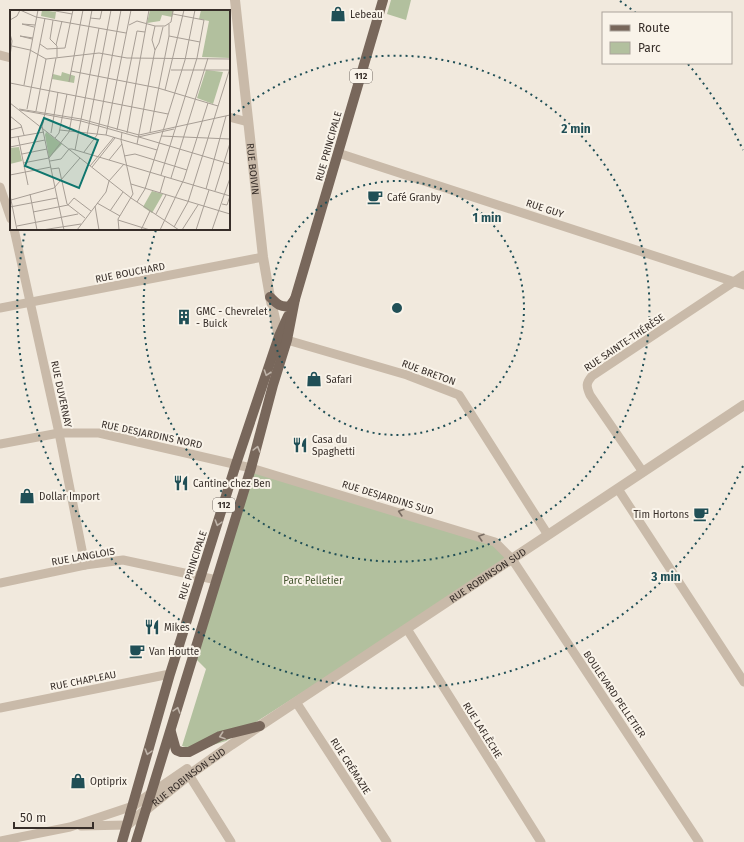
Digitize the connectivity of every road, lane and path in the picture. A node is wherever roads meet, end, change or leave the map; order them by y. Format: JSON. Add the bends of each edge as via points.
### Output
{"nodes":[{"id":1,"x":235,"y":0,"type":"edge"},
{"id":2,"x":383,"y":0,"type":"edge"},
{"id":3,"x":0,"y":55,"type":"edge"},
{"id":4,"x":10,"y":58,"type":"edge"},
{"id":5,"x":230,"y":117,"type":"edge"},
{"id":6,"x":248,"y":122,"type":"junction"},
{"id":7,"x":338,"y":153,"type":"junction"},
{"id":8,"x":0,"y":187,"type":"edge"},
{"id":9,"x":10,"y":216,"type":"edge"},
{"id":10,"x":14,"y":230,"type":"edge"},
{"id":11,"x":263,"y":257,"type":"junction"},
{"id":12,"x":744,"y":275,"type":"edge"},
{"id":13,"x":734,"y":282,"type":"junction"},
{"id":14,"x":744,"y":285,"type":"edge"},
{"id":15,"x":270,"y":296,"type":"junction"},
{"id":16,"x":295,"y":300,"type":"junction"},
{"id":17,"x":31,"y":302,"type":"junction"},
{"id":18,"x":0,"y":308,"type":"edge"},
{"id":19,"x":283,"y":338,"type":"junction"},
{"id":20,"x":744,"y":405,"type":"edge"},
{"id":21,"x":59,"y":433,"type":"junction"},
{"id":22,"x":0,"y":444,"type":"edge"},
{"id":23,"x":236,"y":464,"type":"junction"},
{"id":24,"x":251,"y":468,"type":"junction"},
{"id":25,"x":643,"y":472,"type":"junction"},
{"id":26,"x":618,"y":488,"type":"junction"},
{"id":27,"x":548,"y":535,"type":"junction"},
{"id":28,"x":512,"y":559,"type":"junction"},
{"id":29,"x":85,"y":565,"type":"junction"},
{"id":30,"x":201,"y":576,"type":"junction"},
{"id":31,"x":217,"y":580,"type":"junction"},
{"id":32,"x":0,"y":583,"type":"edge"},
{"id":33,"x":407,"y":629,"type":"junction"},
{"id":34,"x":170,"y":674,"type":"junction"},
{"id":35,"x":744,"y":682,"type":"edge"},
{"id":36,"x":296,"y":702,"type":"junction"},
{"id":37,"x":0,"y":708,"type":"edge"},
{"id":38,"x":260,"y":726,"type":"junction"},
{"id":39,"x":171,"y":731,"type":"junction"},
{"id":40,"x":231,"y":745,"type":"junction"},
{"id":41,"x":189,"y":775,"type":"junction"},
{"id":42,"x":152,"y":793,"type":"junction"},
{"id":43,"x":133,"y":806,"type":"junction"},
{"id":44,"x":146,"y":809,"type":"junction"},
{"id":45,"x":127,"y":825,"type":"junction"},
{"id":46,"x":70,"y":827,"type":"junction"},
{"id":47,"x":0,"y":841,"type":"edge"},
{"id":48,"x":122,"y":842,"type":"edge"},
{"id":49,"x":136,"y":842,"type":"edge"},
{"id":50,"x":231,"y":842,"type":"edge"},
{"id":51,"x":387,"y":842,"type":"edge"},
{"id":52,"x":541,"y":842,"type":"edge"},
{"id":53,"x":699,"y":842,"type":"edge"}],
"edges":[{"from":1,"to":6,"type":"street","name":"RUE BOIVIN"},
{"from":2,"to":7,"type":"main road","name":"RUE PRINCIPALE","number":"112"},
{"from":3,"to":4,"type":"street"},
{"from":5,"to":6,"type":"street"},
{"from":6,"to":11,"type":"street","name":"RUE BOIVIN"},
{"from":7,"to":13,"type":"street","name":"RUE GUY"},
{"from":7,"to":16,"type":"main road","name":"RUE PRINCIPALE","number":"112"},
{"from":8,"to":9,"type":"street"},
{"from":10,"to":17,"type":"street","name":"RUE DUVERNAY"},
{"from":11,"to":15,"type":"street","name":"RUE BOIVIN"},
{"from":11,"to":17,"type":"street","name":"RUE BOUCHARD"},
{"from":12,"to":13,"type":"street","name":"RUE SAINTE-THÉRÈSE"},
{"from":13,"to":14,"type":"street","name":"RUE GUY"},
{"from":13,"to":25,"type":"street","name":"RUE SAINTE-THÉRÈSE","via":[[587,381],[590,395]]},
{"from":15,"to":16,"type":"main road","via":[[279,306],[285,307],[290,306]]},
{"from":15,"to":19,"type":"street","name":"RUE BOIVIN"},
{"from":16,"to":19,"type":"main road","name":"RUE PRINCIPALE","number":"112"},
{"from":17,"to":18,"type":"street","name":"RUE BOUCHARD"},
{"from":17,"to":21,"type":"street","name":"RUE DUVERNAY"},
{"from":19,"to":23,"type":"main road","name":"RUE PRINCIPALE","number":"112","one_way":true},
{"from":24,"to":19,"type":"main road","name":"RUE PRINCIPALE","number":"112","one_way":true},
{"from":19,"to":27,"type":"street","name":"RUE BRETON","via":[[407,375],[459,395]]},
{"from":20,"to":25,"type":"street","name":"RUE ROBINSON SUD"},
{"from":21,"to":22,"type":"street","name":"RUE DESJARDINS NORD"},
{"from":21,"to":23,"type":"street","name":"RUE DESJARDINS NORD","via":[[99,433]]},
{"from":21,"to":29,"type":"street","name":"RUE DUVERNAY"},
{"from":23,"to":24,"type":"street","name":"RUE DESJARDINS NORD"},
{"from":23,"to":30,"type":"main road","name":"RUE PRINCIPALE","number":"112","one_way":true},
{"from":28,"to":24,"type":"street","name":"RUE DESJARDINS SUD","one_way":true,"via":[[495,542]]},
{"from":24,"to":31,"type":"main road","name":"RUE PRINCIPALE","number":"112"},
{"from":25,"to":26,"type":"street","name":"RUE ROBINSON SUD"},
{"from":26,"to":27,"type":"street","name":"RUE ROBINSON SUD"},
{"from":26,"to":35,"type":"street"},
{"from":27,"to":28,"type":"street","name":"RUE ROBINSON SUD"},
{"from":28,"to":33,"type":"street","name":"RUE ROBINSON SUD"},
{"from":28,"to":53,"type":"street","name":"BOULEVARD PELLETIER"},
{"from":29,"to":30,"type":"street","name":"RUE LANGLOIS","via":[[123,560]]},
{"from":29,"to":32,"type":"street","name":"RUE LANGLOIS"},
{"from":30,"to":31,"type":"street","name":"RUE LANGLOIS"},
{"from":30,"to":34,"type":"main road","name":"RUE PRINCIPALE","number":"112"},
{"from":39,"to":31,"type":"main road","name":"RUE PRINCIPALE","number":"112","one_way":true},
{"from":33,"to":36,"type":"street","name":"RUE ROBINSON SUD"},
{"from":33,"to":52,"type":"street","name":"RUE LAFLÈCHE"},
{"from":34,"to":37,"type":"street","name":"RUE CHAPLEAU"},
{"from":34,"to":43,"type":"main road","name":"RUE PRINCIPALE","number":"112","one_way":true},
{"from":36,"to":38,"type":"street","name":"RUE ROBINSON SUD"},
{"from":36,"to":51,"type":"street","name":"RUE CRÉMAZIE"},
{"from":38,"to":39,"type":"main road","one_way":true,"via":[[220,736],[189,752],[176,750]]},
{"from":38,"to":40,"type":"street","name":"RUE ROBINSON SUD"},
{"from":39,"to":42,"type":"main road","name":"RUE PRINCIPALE","number":"112"},
{"from":40,"to":41,"type":"street","name":"RUE ROBINSON SUD"},
{"from":40,"to":42,"type":"street","name":"RUE ROBINSON SUD","via":[[184,771]]},
{"from":41,"to":44,"type":"street","name":"RUE ROBINSON SUD"},
{"from":41,"to":50,"type":"street"},
{"from":42,"to":43,"type":"street","name":"RUE ROBINSON SUD"},
{"from":42,"to":44,"type":"main road","name":"RUE PRINCIPALE","number":"112"},
{"from":43,"to":45,"type":"main road","name":"RUE PRINCIPALE","number":"112"},
{"from":43,"to":46,"type":"street"},
{"from":44,"to":45,"type":"street","name":"RUE ROBINSON SUD"},
{"from":44,"to":49,"type":"main road","name":"RUE PRINCIPALE","number":"112"},
{"from":45,"to":46,"type":"street"},
{"from":45,"to":48,"type":"main road","name":"RUE PRINCIPALE","number":"112"},
{"from":46,"to":47,"type":"street"}]}
